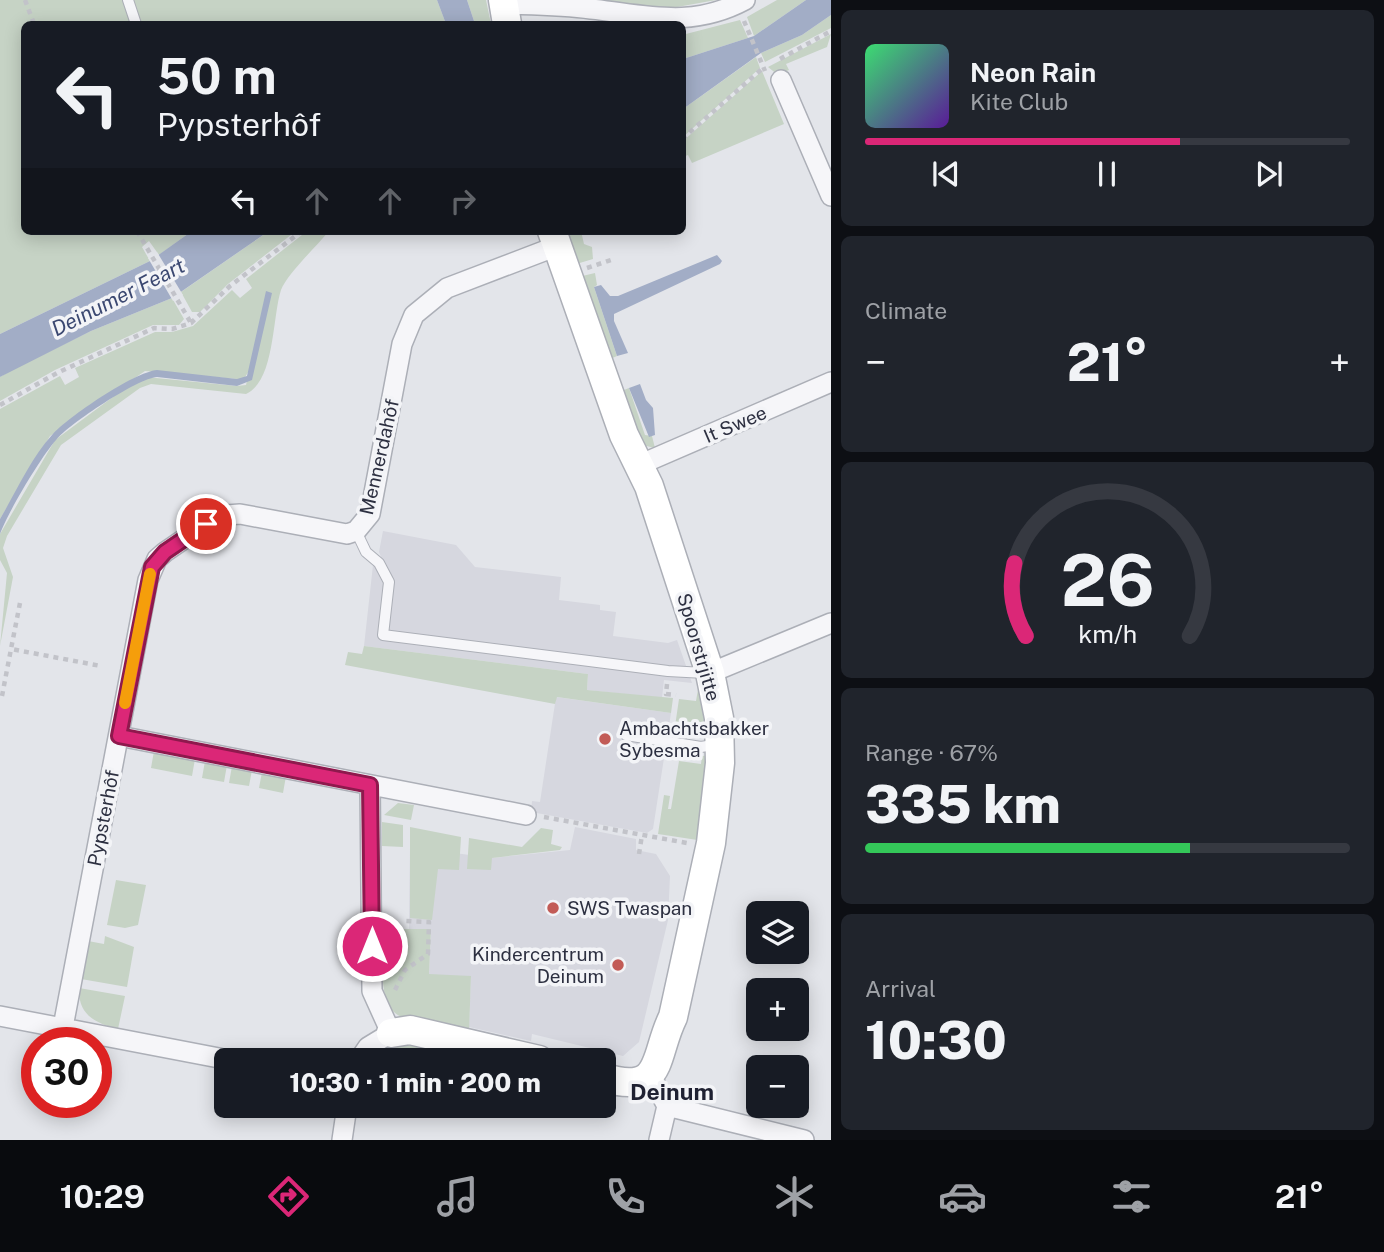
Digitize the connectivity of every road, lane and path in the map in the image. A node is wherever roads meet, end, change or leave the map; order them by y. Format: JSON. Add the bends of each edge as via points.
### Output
{"nodes":[{"id":1,"x":25,"y":0,"type":"edge"},
{"id":2,"x":128,"y":0,"type":"edge"},
{"id":3,"x":743,"y":7,"type":"edge"},
{"id":4,"x":504,"y":10,"type":"edge"},
{"id":5,"x":33,"y":21,"type":"edge"},
{"id":6,"x":135,"y":21,"type":"edge"},
{"id":7,"x":831,"y":31,"type":"edge"},
{"id":8,"x":764,"y":68,"type":"junction"},
{"id":9,"x":781,"y":80,"type":"dead end"},
{"id":10,"x":686,"y":136,"type":"edge"},
{"id":11,"x":831,"y":196,"type":"edge"},
{"id":12,"x":140,"y":235,"type":"edge"},
{"id":13,"x":297,"y":235,"type":"edge"},
{"id":14,"x":554,"y":239,"type":"edge"},
{"id":15,"x":191,"y":323,"type":"junction"},
{"id":16,"x":831,"y":382,"type":"edge"},
{"id":17,"x":0,"y":405,"type":"edge"},
{"id":18,"x":639,"y":465,"type":"junction"},
{"id":19,"x":356,"y":531,"type":"junction"},
{"id":20,"x":20,"y":603,"type":"dead end"},
{"id":21,"x":831,"y":623,"type":"edge"},
{"id":22,"x":11,"y":649,"type":"junction"},
{"id":23,"x":101,"y":666,"type":"dead end"},
{"id":24,"x":709,"y":673,"type":"junction"},
{"id":25,"x":2,"y":696,"type":"dead end"},
{"id":26,"x":626,"y":735,"type":"dead end"},
{"id":27,"x":119,"y":736,"type":"junction"},
{"id":28,"x":720,"y":743,"type":"junction"},
{"id":29,"x":370,"y":785,"type":"junction"},
{"id":30,"x":526,"y":815,"type":"joint"},
{"id":31,"x":642,"y":835,"type":"junction"},
{"id":32,"x":692,"y":844,"type":"dead end"},
{"id":33,"x":639,"y":854,"type":"dead end"},
{"id":34,"x":406,"y":921,"type":"dead end"},
{"id":35,"x":388,"y":991,"type":"dead end"},
{"id":36,"x":0,"y":1016,"type":"edge"},
{"id":37,"x":63,"y":1027,"type":"joint"},
{"id":38,"x":391,"y":1033,"type":"junction"},
{"id":39,"x":112,"y":1037,"type":"edge"},
{"id":40,"x":367,"y":1048,"type":"edge"},
{"id":41,"x":487,"y":1048,"type":"edge"},
{"id":42,"x":214,"y":1057,"type":"edge"},
{"id":43,"x":651,"y":1076,"type":"junction"},
{"id":44,"x":616,"y":1081,"type":"edge"},
{"id":45,"x":667,"y":1106,"type":"junction"},
{"id":46,"x":345,"y":1118,"type":"edge"},
{"id":47,"x":342,"y":1140,"type":"edge"},
{"id":48,"x":659,"y":1140,"type":"edge"},
{"id":49,"x":804,"y":1140,"type":"edge"}],
"edges":[{"from":1,"to":5,"type":"path"},
{"from":2,"to":6,"type":"lane"},
{"from":3,"to":4,"type":"street","via":[[680,19],[590,8]]},
{"from":3,"to":8,"type":"path"},
{"from":7,"to":8,"type":"path"},
{"from":8,"to":10,"type":"path"},
{"from":9,"to":11,"type":"street"},
{"from":12,"to":15,"type":"path"},
{"from":13,"to":15,"type":"path"},
{"from":14,"to":18,"type":"street","name":"Spoorstrjitte"},
{"from":14,"to":19,"type":"street","name":"Mennerdahôf","via":[[447,288],[414,315],[402,344],[370,514]]},
{"from":15,"to":17,"type":"path","via":[[154,328]]},
{"from":16,"to":18,"type":"street","name":"It Swee"},
{"from":18,"to":24,"type":"street","name":"Spoorstrjitte"},
{"from":19,"to":24,"type":"lane","via":[[390,582],[383,635]]},
{"from":19,"to":27,"type":"street","name":"Mennerdahôf","via":[[337,533],[240,514],[215,519],[165,552],[148,580]]},
{"from":20,"to":22,"type":"path"},
{"from":21,"to":24,"type":"street"},
{"from":22,"to":23,"type":"path"},
{"from":22,"to":25,"type":"path"},
{"from":24,"to":28,"type":"street","name":"Spoorstrjitte"},
{"from":26,"to":28,"type":"lane","via":[[701,747]]},
{"from":27,"to":29,"type":"street"},
{"from":27,"to":37,"type":"street","name":"Pypsterhôf"},
{"from":28,"to":43,"type":"street","name":"Spoorstrjitte","via":[[711,847],[673,1017]]},
{"from":29,"to":30,"type":"street"},
{"from":29,"to":38,"type":"street","via":[[372,990]]},
{"from":30,"to":31,"type":"path"},
{"from":31,"to":32,"type":"path"},
{"from":31,"to":33,"type":"path"},
{"from":34,"to":35,"type":"path","via":[[429,922],[428,954],[405,970],[394,991]]},
{"from":36,"to":37,"type":"street"},
{"from":38,"to":40,"type":"street"},
{"from":38,"to":41,"type":"street","via":[[410,1030]]},
{"from":39,"to":42,"type":"street"},
{"from":43,"to":44,"type":"street","via":[[627,1083]]},
{"from":43,"to":45,"type":"street"},
{"from":45,"to":48,"type":"street"},
{"from":45,"to":49,"type":"street"},
{"from":46,"to":47,"type":"street"}]}
